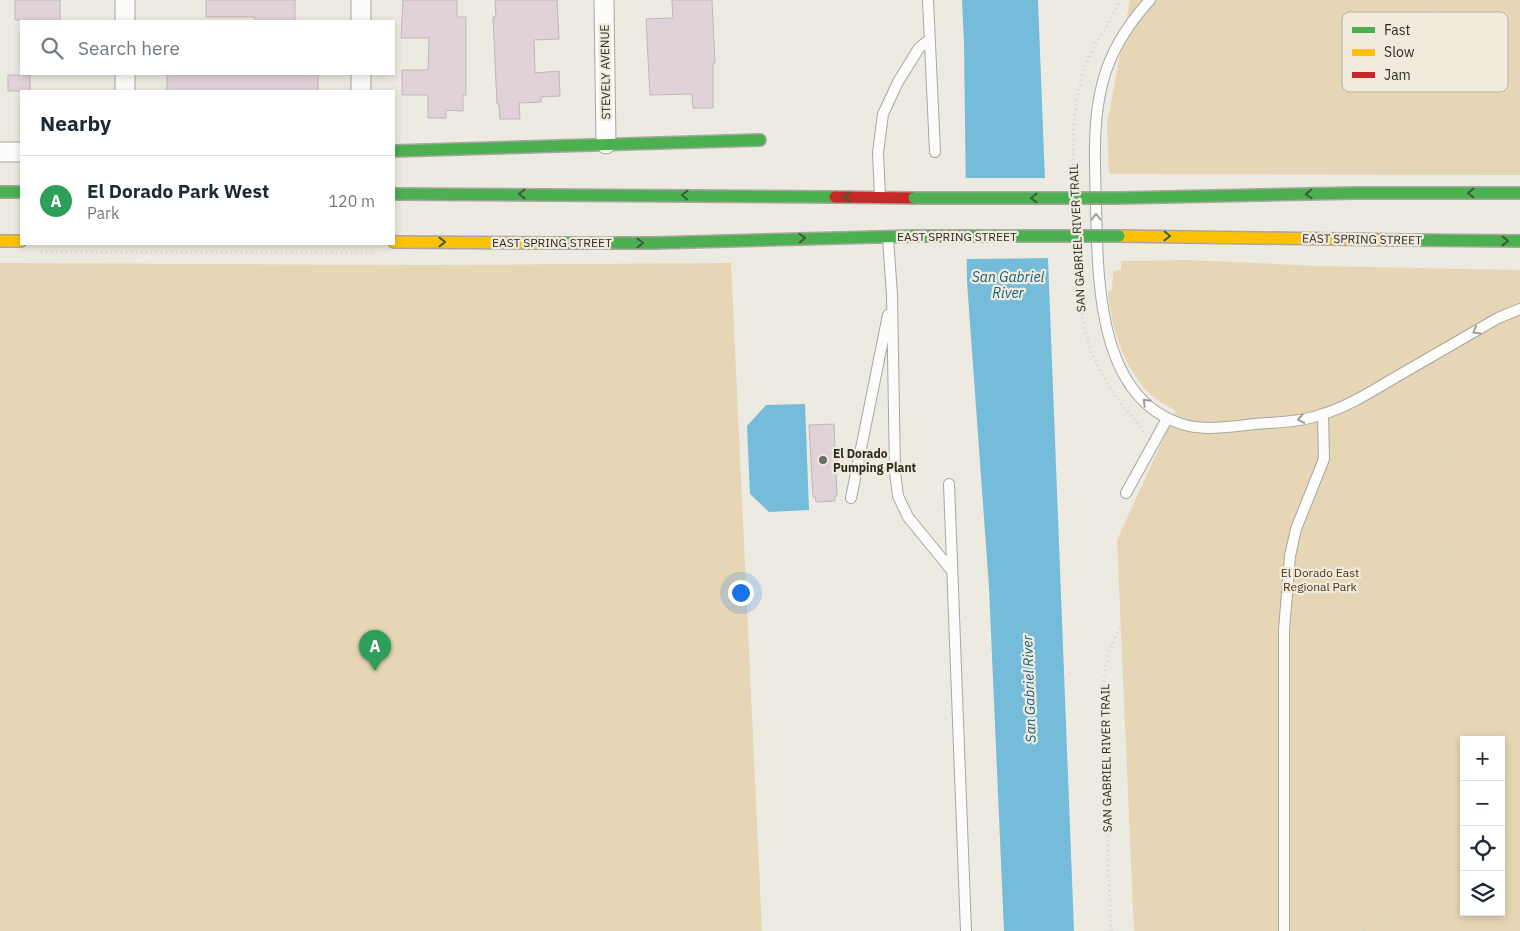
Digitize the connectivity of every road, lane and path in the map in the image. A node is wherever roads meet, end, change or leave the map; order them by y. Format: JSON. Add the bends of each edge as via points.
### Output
{"nodes":[{"id":1,"x":125,"y":0,"type":"edge"},
{"id":2,"x":361,"y":0,"type":"edge"},
{"id":3,"x":604,"y":0,"type":"edge"},
{"id":4,"x":928,"y":0,"type":"edge"},
{"id":5,"x":1119,"y":0,"type":"edge"},
{"id":6,"x":1150,"y":0,"type":"edge"},
{"id":7,"x":1426,"y":0,"type":"edge"},
{"id":8,"x":1439,"y":12,"type":"edge"},
{"id":9,"x":125,"y":20,"type":"edge"},
{"id":10,"x":361,"y":20,"type":"edge"},
{"id":11,"x":929,"y":40,"type":"junction"},
{"id":12,"x":1508,"y":70,"type":"edge"},
{"id":13,"x":125,"y":75,"type":"edge"},
{"id":14,"x":361,"y":75,"type":"edge"},
{"id":15,"x":1520,"y":79,"type":"edge"},
{"id":16,"x":124,"y":90,"type":"edge"},
{"id":17,"x":361,"y":90,"type":"edge"},
{"id":18,"x":760,"y":140,"type":"dead end"},
{"id":19,"x":606,"y":144,"type":"junction"},
{"id":20,"x":395,"y":151,"type":"edge"},
{"id":21,"x":0,"y":152,"type":"edge"},
{"id":22,"x":20,"y":152,"type":"edge"},
{"id":23,"x":935,"y":152,"type":"dead end"},
{"id":24,"x":1074,"y":181,"type":"dead end"},
{"id":25,"x":0,"y":192,"type":"edge"},
{"id":26,"x":20,"y":192,"type":"edge"},
{"id":27,"x":1520,"y":193,"type":"edge"},
{"id":28,"x":395,"y":194,"type":"edge"},
{"id":29,"x":880,"y":197,"type":"junction"},
{"id":30,"x":888,"y":236,"type":"junction"},
{"id":31,"x":0,"y":241,"type":"edge"},
{"id":32,"x":20,"y":241,"type":"edge"},
{"id":33,"x":1520,"y":241,"type":"edge"},
{"id":34,"x":395,"y":242,"type":"edge"},
{"id":35,"x":1076,"y":249,"type":"dead end"},
{"id":36,"x":892,"y":295,"type":"junction"},
{"id":37,"x":1520,"y":309,"type":"edge"},
{"id":38,"x":1520,"y":398,"type":"edge"},
{"id":39,"x":1322,"y":414,"type":"junction"},
{"id":40,"x":1167,"y":419,"type":"junction"},
{"id":41,"x":1151,"y":448,"type":"junction"},
{"id":42,"x":949,"y":484,"type":"dead end"},
{"id":43,"x":1126,"y":492,"type":"dead end"},
{"id":44,"x":851,"y":498,"type":"dead end"},
{"id":45,"x":1520,"y":548,"type":"edge"},
{"id":46,"x":952,"y":571,"type":"junction"},
{"id":47,"x":1284,"y":886,"type":"junction"},
{"id":48,"x":1367,"y":924,"type":"junction"},
{"id":49,"x":966,"y":931,"type":"edge"},
{"id":50,"x":1112,"y":931,"type":"edge"},
{"id":51,"x":1284,"y":931,"type":"edge"},
{"id":52,"x":1364,"y":931,"type":"edge"},
{"id":53,"x":1424,"y":931,"type":"edge"}],
"edges":[{"from":1,"to":9,"type":"street"},
{"from":2,"to":10,"type":"street"},
{"from":3,"to":19,"type":"street","name":"STEVELY AVENUE"},
{"from":4,"to":11,"type":"lane"},
{"from":5,"to":24,"type":"path","name":"SAN GABRIEL RIVER TRAIL","via":[[1090,58],[1076,106],[1072,133]]},
{"from":40,"to":6,"type":"lane","one_way":true,"via":[[1146,404],[1129,382],[1111,346],[1103,320],[1098,265],[1095,138],[1103,80],[1130,24]]},
{"from":7,"to":8,"type":"path"},
{"from":11,"to":23,"type":"lane"},
{"from":11,"to":29,"type":"lane","via":[[919,48],[883,114],[878,153]]},
{"from":12,"to":15,"type":"path"},
{"from":13,"to":16,"type":"street"},
{"from":14,"to":17,"type":"street"},
{"from":18,"to":19,"type":"main road"},
{"from":19,"to":20,"type":"main road"},
{"from":21,"to":22,"type":"street"},
{"from":25,"to":26,"type":"main road"},
{"from":27,"to":29,"type":"main road","one_way":true,"bridge":true},
{"from":29,"to":28,"type":"main road","one_way":true},
{"from":30,"to":33,"type":"main road","name":"EAST SPRING STREET","one_way":true,"bridge":true},
{"from":34,"to":30,"type":"main road","name":"EAST SPRING STREET","one_way":true,"via":[[653,243]]},
{"from":30,"to":36,"type":"lane"},
{"from":31,"to":32,"type":"main road"},
{"from":35,"to":41,"type":"path","name":"SAN GABRIEL RIVER TRAIL","via":[[1085,333],[1106,383]]},
{"from":36,"to":44,"type":"lane"},
{"from":36,"to":46,"type":"lane","via":[[898,496],[908,517]]},
{"from":37,"to":39,"type":"lane","one_way":true,"via":[[1498,318],[1361,397]]},
{"from":38,"to":45,"type":"path","via":[[1504,399],[1489,406],[1474,426],[1468,444],[1458,450],[1408,455],[1405,464],[1410,488],[1409,530],[1414,542],[1423,549]]},
{"from":39,"to":40,"type":"lane","one_way":true,"via":[[1297,420],[1225,427],[1191,427]]},
{"from":39,"to":47,"type":"lane","via":[[1324,459],[1296,528],[1287,586],[1284,630]]},
{"from":40,"to":41,"type":"lane"},
{"from":41,"to":43,"type":"lane"},
{"from":41,"to":50,"type":"path","name":"SAN GABRIEL RIVER TRAIL","via":[[1163,482],[1166,503],[1162,545],[1149,581],[1111,646],[1103,680]]},
{"from":42,"to":46,"type":"lane"},
{"from":46,"to":49,"type":"lane"},
{"from":47,"to":48,"type":"path","via":[[1343,900]]},
{"from":47,"to":51,"type":"lane"},
{"from":48,"to":52,"type":"path"},
{"from":48,"to":53,"type":"path","via":[[1380,915],[1393,914],[1409,917]]}]}
